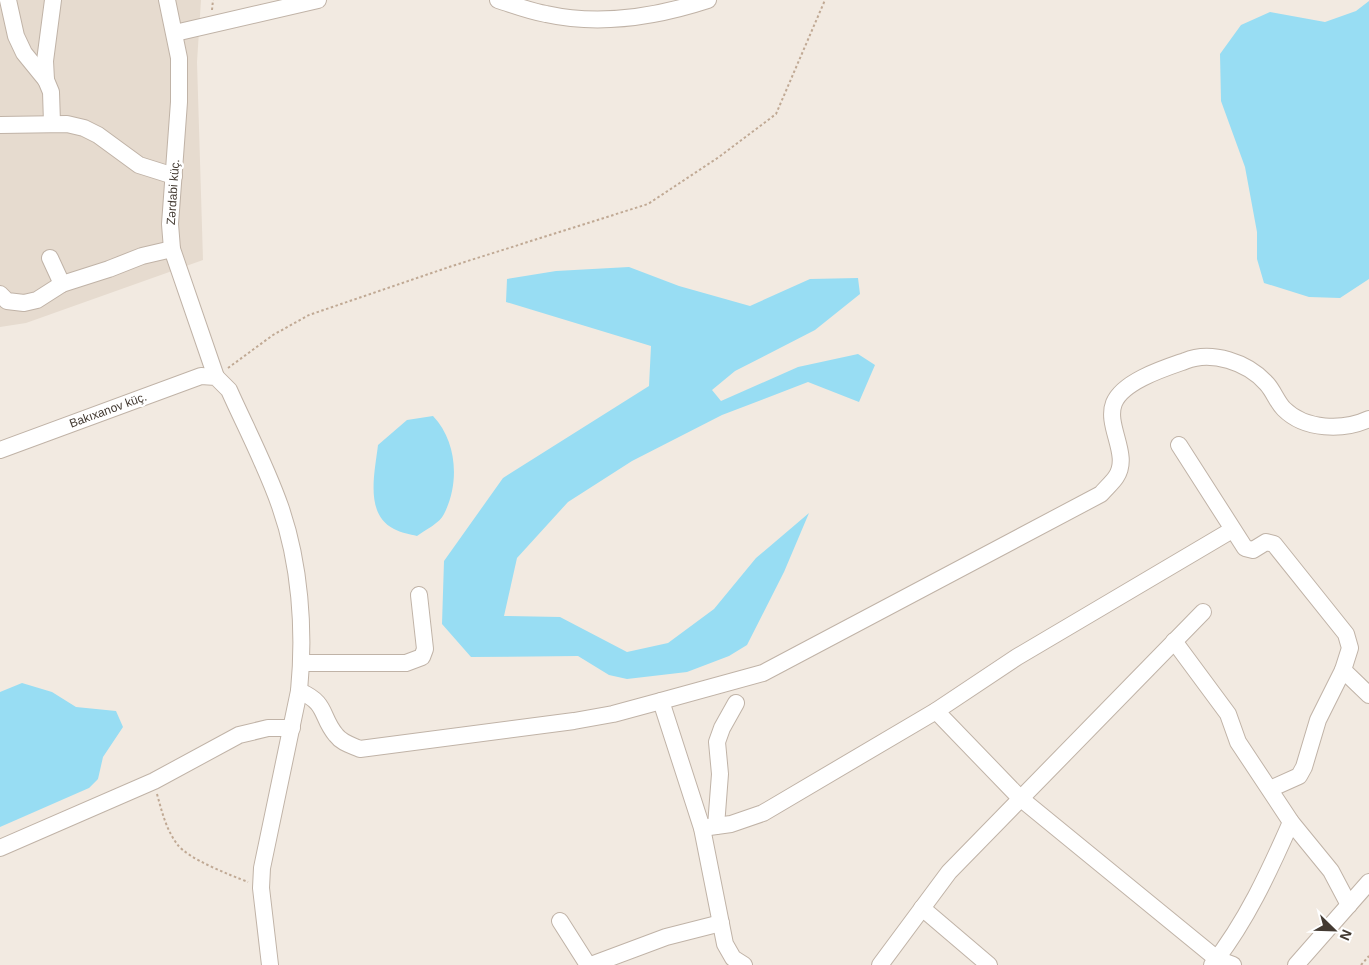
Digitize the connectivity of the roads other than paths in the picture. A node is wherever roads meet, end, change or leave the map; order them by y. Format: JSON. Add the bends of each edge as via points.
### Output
{"nodes":[{"id":1,"x":8,"y":0,"type":"edge"},
{"id":2,"x":53,"y":0,"type":"edge"},
{"id":3,"x":167,"y":0,"type":"edge"},
{"id":4,"x":318,"y":0,"type":"edge"},
{"id":5,"x":498,"y":0,"type":"edge"},
{"id":6,"x":708,"y":0,"type":"edge"},
{"id":7,"x":175,"y":34,"type":"junction"},
{"id":8,"x":46,"y":80,"type":"junction"},
{"id":9,"x":52,"y":123,"type":"junction"},
{"id":10,"x":0,"y":125,"type":"edge"},
{"id":11,"x":174,"y":176,"type":"junction"},
{"id":12,"x":172,"y":249,"type":"junction"},
{"id":13,"x":50,"y":258,"type":"dead end"},
{"id":14,"x":62,"y":284,"type":"junction"},
{"id":15,"x":0,"y":294,"type":"edge"},
{"id":16,"x":216,"y":377,"type":"junction"},
{"id":17,"x":1369,"y":419,"type":"edge"},
{"id":18,"x":1179,"y":445,"type":"dead end"},
{"id":19,"x":0,"y":450,"type":"edge"},
{"id":20,"x":1232,"y":530,"type":"junction"},
{"id":21,"x":418,"y":595,"type":"dead end"},
{"id":22,"x":1203,"y":612,"type":"dead end"},
{"id":23,"x":1174,"y":641,"type":"junction"},
{"id":24,"x":302,"y":662,"type":"junction"},
{"id":25,"x":1343,"y":670,"type":"junction"},
{"id":26,"x":299,"y":691,"type":"junction"},
{"id":27,"x":1369,"y":695,"type":"edge"},
{"id":28,"x":661,"y":701,"type":"junction"},
{"id":29,"x":736,"y":703,"type":"dead end"},
{"id":30,"x":936,"y":711,"type":"junction"},
{"id":31,"x":292,"y":728,"type":"junction"},
{"id":32,"x":1270,"y":789,"type":"junction"},
{"id":33,"x":1020,"y":798,"type":"junction"},
{"id":34,"x":1291,"y":822,"type":"junction"},
{"id":35,"x":709,"y":827,"type":"junction"},
{"id":36,"x":0,"y":848,"type":"edge"},
{"id":37,"x":1369,"y":882,"type":"edge"},
{"id":38,"x":1349,"y":905,"type":"junction"},
{"id":39,"x":922,"y":908,"type":"junction"},
{"id":40,"x":560,"y":922,"type":"dead end"},
{"id":41,"x":721,"y":923,"type":"junction"},
{"id":42,"x":1214,"y":962,"type":"edge"},
{"id":43,"x":270,"y":965,"type":"edge"},
{"id":44,"x":589,"y":965,"type":"edge"},
{"id":45,"x":744,"y":965,"type":"edge"},
{"id":46,"x":880,"y":965,"type":"edge"},
{"id":47,"x":989,"y":965,"type":"edge"},
{"id":48,"x":1233,"y":965,"type":"edge"},
{"id":49,"x":1296,"y":965,"type":"edge"}],
"edges":[{"from":1,"to":8,"type":"street","via":[[16,36],[24,53]]},
{"from":2,"to":8,"type":"street","via":[[45,60]]},
{"from":3,"to":7,"type":"street","name":"Zərdabi küç."},
{"from":4,"to":7,"type":"street"},
{"from":5,"to":6,"type":"street","via":[[546,14],[616,19],[654,15]]},
{"from":7,"to":11,"type":"street","name":"Zərdabi küç.","via":[[179,58],[179,102]]},
{"from":8,"to":9,"type":"street","via":[[51,92]]},
{"from":9,"to":10,"type":"street"},
{"from":9,"to":11,"type":"street","via":[[84,128],[139,165]]},
{"from":11,"to":12,"type":"street","name":"Zərdabi küç.","via":[[170,224]]},
{"from":12,"to":14,"type":"street"},
{"from":12,"to":16,"type":"street","name":"Zərdabi küç."},
{"from":13,"to":14,"type":"street"},
{"from":14,"to":15,"type":"street","via":[[37,300],[24,303],[7,301]]},
{"from":16,"to":19,"type":"street","name":"Bakıxanov küç.","via":[[207,375],[191,379]]},
{"from":16,"to":24,"type":"street","via":[[229,390],[264,465],[288,530],[299,606]]},
{"from":17,"to":28,"type":"street","via":[[1355,426],[1311,425],[1283,408],[1267,383],[1247,368],[1216,356],[1195,356],[1146,376],[1126,389],[1114,402],[1113,416],[1121,460],[1117,476],[1101,494],[763,673]]},
{"from":18,"to":20,"type":"street"},
{"from":20,"to":25,"type":"street","via":[[1245,548],[1253,550],[1266,542],[1274,544],[1346,634],[1350,648]]},
{"from":20,"to":30,"type":"street","via":[[1017,657]]},
{"from":21,"to":24,"type":"street","via":[[425,649],[422,657],[406,663]]},
{"from":22,"to":23,"type":"street"},
{"from":23,"to":32,"type":"street","via":[[1228,714],[1238,742]]},
{"from":23,"to":33,"type":"street"},
{"from":24,"to":26,"type":"street"},
{"from":25,"to":27,"type":"street"},
{"from":25,"to":32,"type":"street","via":[[1318,720],[1299,776]]},
{"from":26,"to":28,"type":"street","via":[[319,702],[335,735],[344,743],[360,749],[574,721]]},
{"from":26,"to":31,"type":"street"},
{"from":28,"to":35,"type":"street"},
{"from":29,"to":35,"type":"street","via":[[717,742],[720,774]]},
{"from":30,"to":33,"type":"street"},
{"from":30,"to":35,"type":"street","via":[[763,813],[746,820]]},
{"from":31,"to":36,"type":"street","via":[[268,728],[240,735],[154,781]]},
{"from":31,"to":43,"type":"street","via":[[266,845],[261,888]]},
{"from":32,"to":34,"type":"street"},
{"from":33,"to":39,"type":"street","via":[[949,872]]},
{"from":33,"to":42,"type":"street"},
{"from":34,"to":38,"type":"street","via":[[1331,871]]},
{"from":34,"to":42,"type":"street","via":[[1262,887]]},
{"from":35,"to":41,"type":"street"},
{"from":37,"to":38,"type":"street"},
{"from":38,"to":49,"type":"street"},
{"from":39,"to":46,"type":"street"},
{"from":39,"to":47,"type":"street"},
{"from":40,"to":44,"type":"street"},
{"from":41,"to":44,"type":"street","via":[[666,937]]},
{"from":41,"to":45,"type":"street","via":[[725,944],[733,958]]},
{"from":42,"to":48,"type":"street"}]}
